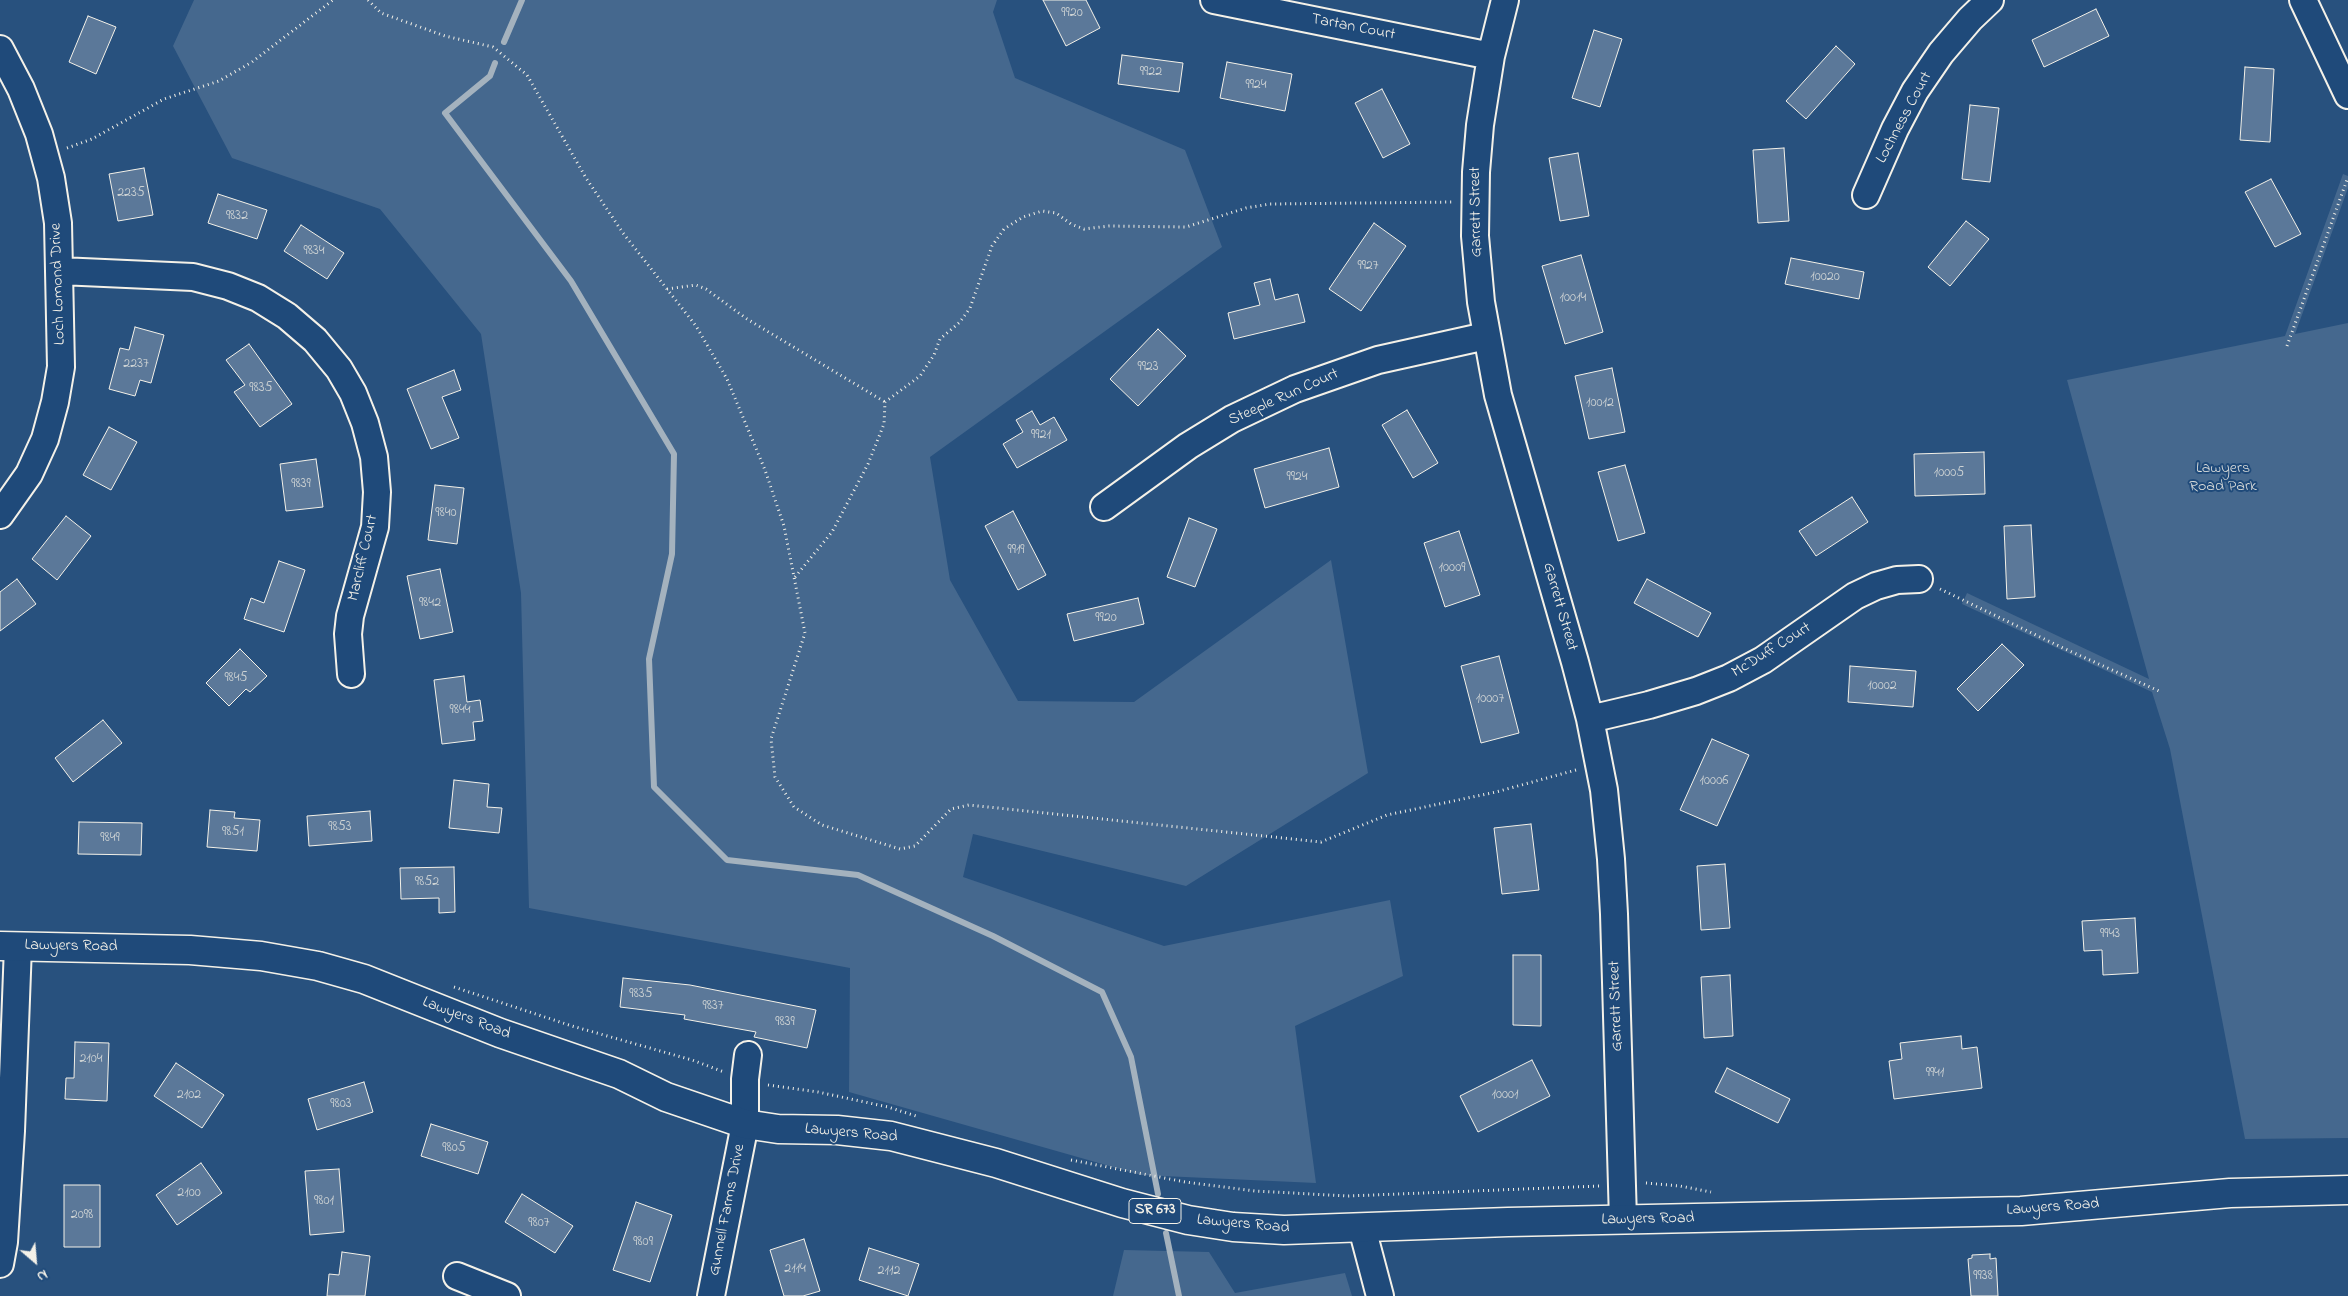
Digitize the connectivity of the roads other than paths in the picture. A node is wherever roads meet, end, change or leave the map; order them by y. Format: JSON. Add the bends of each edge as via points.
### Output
{"nodes":[{"id":1,"x":1214,"y":0,"type":"edge"},
{"id":2,"x":1505,"y":0,"type":"edge"},
{"id":3,"x":1990,"y":0,"type":"edge"},
{"id":4,"x":2303,"y":0,"type":"edge"},
{"id":5,"x":0,"y":49,"type":"edge"},
{"id":6,"x":1491,"y":56,"type":"junction"},
{"id":7,"x":2348,"y":95,"type":"edge"},
{"id":8,"x":1866,"y":196,"type":"dead end"},
{"id":9,"x":60,"y":271,"type":"junction"},
{"id":10,"x":1486,"y":336,"type":"junction"},
{"id":11,"x":1104,"y":507,"type":"dead end"},
{"id":12,"x":0,"y":515,"type":"edge"},
{"id":13,"x":1919,"y":579,"type":"road end"},
{"id":14,"x":351,"y":674,"type":"dead end"},
{"id":15,"x":1590,"y":719,"type":"junction"},
{"id":16,"x":9,"y":946,"type":"edge"},
{"id":17,"x":746,"y":1067,"type":"road end"},
{"id":18,"x":745,"y":1124,"type":"junction"},
{"id":19,"x":2348,"y":1190,"type":"edge"},
{"id":20,"x":1623,"y":1220,"type":"junction"},
{"id":21,"x":1362,"y":1228,"type":"junction"},
{"id":22,"x":0,"y":1264,"type":"edge"},
{"id":23,"x":457,"y":1276,"type":"dead end"},
{"id":24,"x":507,"y":1296,"type":"edge"},
{"id":25,"x":711,"y":1296,"type":"edge"},
{"id":26,"x":1380,"y":1296,"type":"edge"}],
"edges":[{"from":1,"to":6,"type":"street","name":"Tartan Court"},
{"from":2,"to":6,"type":"street","name":"Garrett Street"},
{"from":3,"to":8,"type":"street","name":"Lochness Court","via":[[1941,53],[1915,91]]},
{"from":4,"to":7,"type":"street"},
{"from":5,"to":9,"type":"street","name":"Loch Lomond Drive","via":[[21,88],[51,178],[58,223]]},
{"from":6,"to":10,"type":"street","name":"Garrett Street","via":[[1480,125],[1475,236]]},
{"from":9,"to":12,"type":"street","name":"Loch Lomond Drive","via":[[61,367],[55,402],[29,474]]},
{"from":9,"to":14,"type":"street","name":"Marcliff Court","via":[[185,276],[228,286],[258,298],[287,316],[315,340],[338,368],[366,423],[374,457],[377,492],[375,527],[350,616]]},
{"from":10,"to":11,"type":"street","name":"Steeple Run Court","via":[[1378,360],[1295,389],[1232,419],[1188,446]]},
{"from":10,"to":15,"type":"street","name":"Garrett Street","via":[[1498,395]]},
{"from":13,"to":15,"type":"street","name":"McDuff Court","via":[[1897,580],[1855,596],[1763,660],[1729,678],[1650,705]]},
{"from":15,"to":20,"type":"street","name":"Garrett Street","via":[[1612,859]]},
{"from":16,"to":18,"type":"main road","name":"Lawyers Road","number":"SR 673","via":[[190,950],[261,956],[318,966],[619,1074],[666,1097]]},
{"from":16,"to":22,"type":"street","via":[[10,1140]]},
{"from":17,"to":18,"type":"street","name":"Gunnell Farms Drive"},
{"from":18,"to":21,"type":"main road","name":"Lawyers Road","number":"SR 673","via":[[891,1136],[996,1163],[1122,1203],[1197,1221],[1284,1230]]},
{"from":18,"to":25,"type":"street","name":"Gunnell Farms Drive"},
{"from":19,"to":20,"type":"main road","name":"Lawyers Road","number":"SR 673","via":[[2230,1193],[2021,1212]]},
{"from":20,"to":21,"type":"main road","name":"Lawyers Road","number":"SR 673"},
{"from":21,"to":26,"type":"street"},
{"from":23,"to":24,"type":"street"}]}
